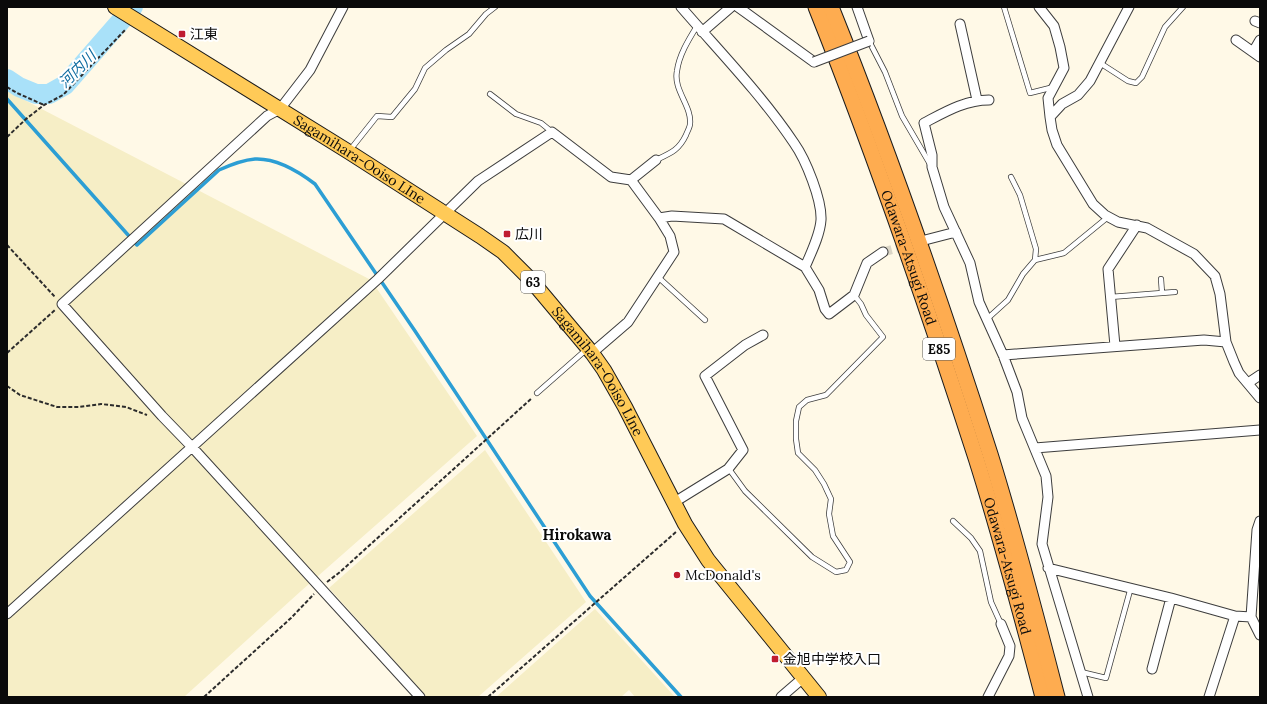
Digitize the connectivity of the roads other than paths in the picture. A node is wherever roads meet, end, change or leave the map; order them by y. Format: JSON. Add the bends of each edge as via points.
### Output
{"nodes":[{"id":1,"x":343,"y":7,"type":"edge"},
{"id":2,"x":495,"y":7,"type":"edge"},
{"id":3,"x":681,"y":7,"type":"edge"},
{"id":4,"x":731,"y":7,"type":"edge"},
{"id":5,"x":738,"y":7,"type":"edge"},
{"id":6,"x":816,"y":7,"type":"edge"},
{"id":7,"x":831,"y":7,"type":"edge"},
{"id":8,"x":857,"y":7,"type":"edge"},
{"id":9,"x":1004,"y":7,"type":"edge"},
{"id":10,"x":1039,"y":7,"type":"edge"},
{"id":11,"x":1128,"y":7,"type":"edge"},
{"id":12,"x":1183,"y":7,"type":"edge"},
{"id":13,"x":126,"y":14,"type":"edge"},
{"id":14,"x":960,"y":24,"type":"dead end"},
{"id":15,"x":699,"y":29,"type":"junction"},
{"id":16,"x":869,"y":40,"type":"junction"},
{"id":17,"x":1236,"y":40,"type":"dead end"},
{"id":18,"x":1260,"y":40,"type":"edge"},
{"id":19,"x":1256,"y":54,"type":"edge"},
{"id":20,"x":1100,"y":63,"type":"junction"},
{"id":21,"x":1056,"y":86,"type":"junction"},
{"id":22,"x":490,"y":94,"type":"dead end"},
{"id":23,"x":977,"y":100,"type":"junction"},
{"id":24,"x":989,"y":100,"type":"dead end"},
{"id":25,"x":280,"y":109,"type":"junction"},
{"id":26,"x":1050,"y":117,"type":"junction"},
{"id":27,"x":552,"y":132,"type":"junction"},
{"id":28,"x":349,"y":152,"type":"junction"},
{"id":29,"x":656,"y":160,"type":"joint"},
{"id":30,"x":932,"y":167,"type":"junction"},
{"id":31,"x":1011,"y":178,"type":"dead end"},
{"id":32,"x":631,"y":180,"type":"junction"},
{"id":33,"x":446,"y":214,"type":"junction"},
{"id":34,"x":1108,"y":217,"type":"junction"},
{"id":35,"x":659,"y":218,"type":"junction"},
{"id":36,"x":1137,"y":226,"type":"junction"},
{"id":37,"x":956,"y":232,"type":"junction"},
{"id":38,"x":926,"y":240,"type":"dead end"},
{"id":39,"x":884,"y":252,"type":"tunnel mouth"},
{"id":40,"x":1035,"y":260,"type":"junction"},
{"id":41,"x":805,"y":267,"type":"junction"},
{"id":42,"x":658,"y":277,"type":"junction"},
{"id":43,"x":1161,"y":279,"type":"dead end"},
{"id":44,"x":1175,"y":292,"type":"dead end"},
{"id":45,"x":1162,"y":293,"type":"junction"},
{"id":46,"x":854,"y":295,"type":"junction"},
{"id":47,"x":1110,"y":297,"type":"junction"},
{"id":48,"x":987,"y":319,"type":"junction"},
{"id":49,"x":705,"y":320,"type":"dead end"},
{"id":50,"x":763,"y":335,"type":"dead end"},
{"id":51,"x":1226,"y":342,"type":"junction"},
{"id":52,"x":1115,"y":346,"type":"junction"},
{"id":53,"x":590,"y":350,"type":"junction"},
{"id":54,"x":1003,"y":355,"type":"junction"},
{"id":55,"x":1260,"y":375,"type":"edge"},
{"id":56,"x":1248,"y":383,"type":"junction"},
{"id":57,"x":537,"y":393,"type":"road end"},
{"id":58,"x":1260,"y":398,"type":"edge"},
{"id":59,"x":1260,"y":430,"type":"edge"},
{"id":60,"x":192,"y":447,"type":"junction"},
{"id":61,"x":1035,"y":448,"type":"junction"},
{"id":62,"x":728,"y":469,"type":"junction"},
{"id":63,"x":673,"y":504,"type":"junction"},
{"id":64,"x":953,"y":521,"type":"dead end"},
{"id":65,"x":1260,"y":521,"type":"edge"},
{"id":66,"x":1048,"y":568,"type":"junction"},
{"id":67,"x":1131,"y":587,"type":"junction"},
{"id":68,"x":1171,"y":598,"type":"junction"},
{"id":69,"x":7,"y":614,"type":"edge"},
{"id":70,"x":1236,"y":616,"type":"junction"},
{"id":71,"x":1251,"y":617,"type":"junction"},
{"id":72,"x":1001,"y":624,"type":"joint"},
{"id":73,"x":1260,"y":635,"type":"edge"},
{"id":74,"x":1152,"y":669,"type":"dead end"},
{"id":75,"x":1079,"y":671,"type":"junction"},
{"id":76,"x":803,"y":678,"type":"junction"},
{"id":77,"x":420,"y":697,"type":"edge"},
{"id":78,"x":781,"y":697,"type":"edge"},
{"id":79,"x":820,"y":697,"type":"edge"},
{"id":80,"x":988,"y":697,"type":"edge"},
{"id":81,"x":1043,"y":697,"type":"edge"},
{"id":82,"x":1057,"y":697,"type":"edge"},
{"id":83,"x":1088,"y":697,"type":"edge"},
{"id":84,"x":1209,"y":697,"type":"edge"}],
"edges":[{"from":1,"to":25,"type":"street","via":[[310,70]]},
{"from":2,"to":28,"type":"lane","via":[[470,34],[425,68],[415,89],[392,118],[377,116]]},
{"from":3,"to":15,"type":"street"},
{"from":4,"to":15,"type":"street"},
{"from":5,"to":16,"type":"street","bridge":true,"via":[[814,62]]},
{"from":6,"to":81,"type":"highway","name":"Odawara-Atsugi Road","number":"E85","via":[[879,175],[976,459],[1013,583]]},
{"from":7,"to":82,"type":"highway","name":"Odawara-Atsugi Road","number":"E85","via":[[854,62],[927,264],[985,441],[1026,578]]},
{"from":8,"to":16,"type":"street"},
{"from":9,"to":21,"type":"lane","via":[[1030,93]]},
{"from":10,"to":21,"type":"street","via":[[1054,26],[1060,47],[1064,68]]},
{"from":11,"to":20,"type":"street"},
{"from":12,"to":20,"type":"lane","via":[[1165,27],[1142,77],[1136,84]]},
{"from":13,"to":25,"type":"main road","name":"Sagamihara-Ooiso LIne","number":"63"},
{"from":14,"to":23,"type":"street"},
{"from":15,"to":29,"type":"lane","via":[[684,49],[676,71],[677,84],[689,114],[690,125],[681,145]]},
{"from":15,"to":41,"type":"street","via":[[760,99],[795,144],[807,167],[818,197],[821,221]]},
{"from":16,"to":30,"type":"lane","via":[[902,116]]},
{"from":17,"to":19,"type":"street"},
{"from":18,"to":19,"type":"street"},
{"from":20,"to":26,"type":"street","via":[[1090,82],[1078,95],[1062,104]]},
{"from":21,"to":26,"type":"street","via":[[1048,98]]},
{"from":22,"to":27,"type":"lane","via":[[516,114],[541,123]]},
{"from":23,"to":24,"type":"street"},
{"from":23,"to":30,"type":"street","via":[[952,108],[924,123],[932,155]]},
{"from":25,"to":28,"type":"main road","name":"Sagamihara-Ooiso LIne","number":"63"},
{"from":25,"to":60,"type":"street","via":[[267,116],[62,304]]},
{"from":26,"to":34,"type":"street","via":[[1057,145],[1093,204]]},
{"from":27,"to":32,"type":"street","via":[[610,177]]},
{"from":27,"to":33,"type":"street","via":[[478,182]]},
{"from":28,"to":33,"type":"main road","name":"Sagamihara-Ooiso LIne","number":"63"},
{"from":29,"to":32,"type":"street"},
{"from":30,"to":37,"type":"street","via":[[944,207]]},
{"from":31,"to":40,"type":"lane","via":[[1020,195],[1036,249]]},
{"from":32,"to":35,"type":"street"},
{"from":33,"to":53,"type":"main road","name":"Sagamihara-Ooiso LIne","number":"63","via":[[503,252],[530,279]]},
{"from":33,"to":60,"type":"street"},
{"from":34,"to":36,"type":"street"},
{"from":34,"to":40,"type":"lane","via":[[1064,253]]},
{"from":35,"to":41,"type":"street","via":[[672,216],[724,219]]},
{"from":35,"to":42,"type":"street","via":[[670,236],[674,252]]},
{"from":36,"to":47,"type":"street","via":[[1108,269]]},
{"from":36,"to":51,"type":"street","via":[[1147,228],[1194,254],[1215,276]]},
{"from":37,"to":38,"type":"street"},
{"from":37,"to":48,"type":"street","via":[[970,263],[979,302]]},
{"from":39,"to":46,"type":"street","via":[[868,263]]},
{"from":40,"to":48,"type":"lane","via":[[1023,274],[1008,300]]},
{"from":41,"to":46,"type":"street","via":[[819,290],[829,314]]},
{"from":42,"to":49,"type":"lane"},
{"from":42,"to":53,"type":"street","via":[[628,322]]},
{"from":43,"to":45,"type":"lane"},
{"from":44,"to":45,"type":"lane"},
{"from":45,"to":47,"type":"lane"},
{"from":46,"to":62,"type":"lane","via":[[883,337],[826,395],[807,400],[799,407],[796,421],[798,452],[815,470],[831,499],[829,514],[833,536],[850,562],[846,570],[836,572],[812,557],[745,491]]},
{"from":47,"to":52,"type":"street"},
{"from":48,"to":54,"type":"street"},
{"from":50,"to":62,"type":"street","via":[[745,345],[705,376],[743,450]]},
{"from":51,"to":52,"type":"street","via":[[1204,340]]},
{"from":51,"to":56,"type":"street","via":[[1236,368]]},
{"from":52,"to":54,"type":"street"},
{"from":53,"to":57,"type":"lane"},
{"from":53,"to":63,"type":"main road","name":"Sagamihara-Ooiso LIne","number":"63","via":[[625,407]]},
{"from":54,"to":61,"type":"street","via":[[1022,418]]},
{"from":55,"to":56,"type":"street"},
{"from":56,"to":58,"type":"street"},
{"from":59,"to":61,"type":"street"},
{"from":60,"to":69,"type":"street"},
{"from":60,"to":77,"type":"street"},
{"from":61,"to":66,"type":"street","via":[[1046,476],[1048,497],[1042,544]]},
{"from":62,"to":63,"type":"street"},
{"from":63,"to":76,"type":"main road","name":"Sagamihara-Ooiso LIne","number":"63","via":[[718,572]]},
{"from":64,"to":72,"type":"lane","via":[[971,538],[980,552],[991,602]]},
{"from":65,"to":71,"type":"street","via":[[1257,530]]},
{"from":66,"to":67,"type":"street"},
{"from":66,"to":75,"type":"street"},
{"from":67,"to":68,"type":"street"},
{"from":67,"to":75,"type":"lane","via":[[1106,678]]},
{"from":68,"to":70,"type":"street"},
{"from":68,"to":74,"type":"street"},
{"from":70,"to":71,"type":"street"},
{"from":70,"to":84,"type":"street"},
{"from":71,"to":73,"type":"street"},
{"from":72,"to":80,"type":"street","via":[[1010,646],[1009,656]]},
{"from":75,"to":83,"type":"street"},
{"from":76,"to":78,"type":"street"},
{"from":76,"to":79,"type":"main road","name":"Sagamihara-Ooiso LIne","number":"63"}]}
